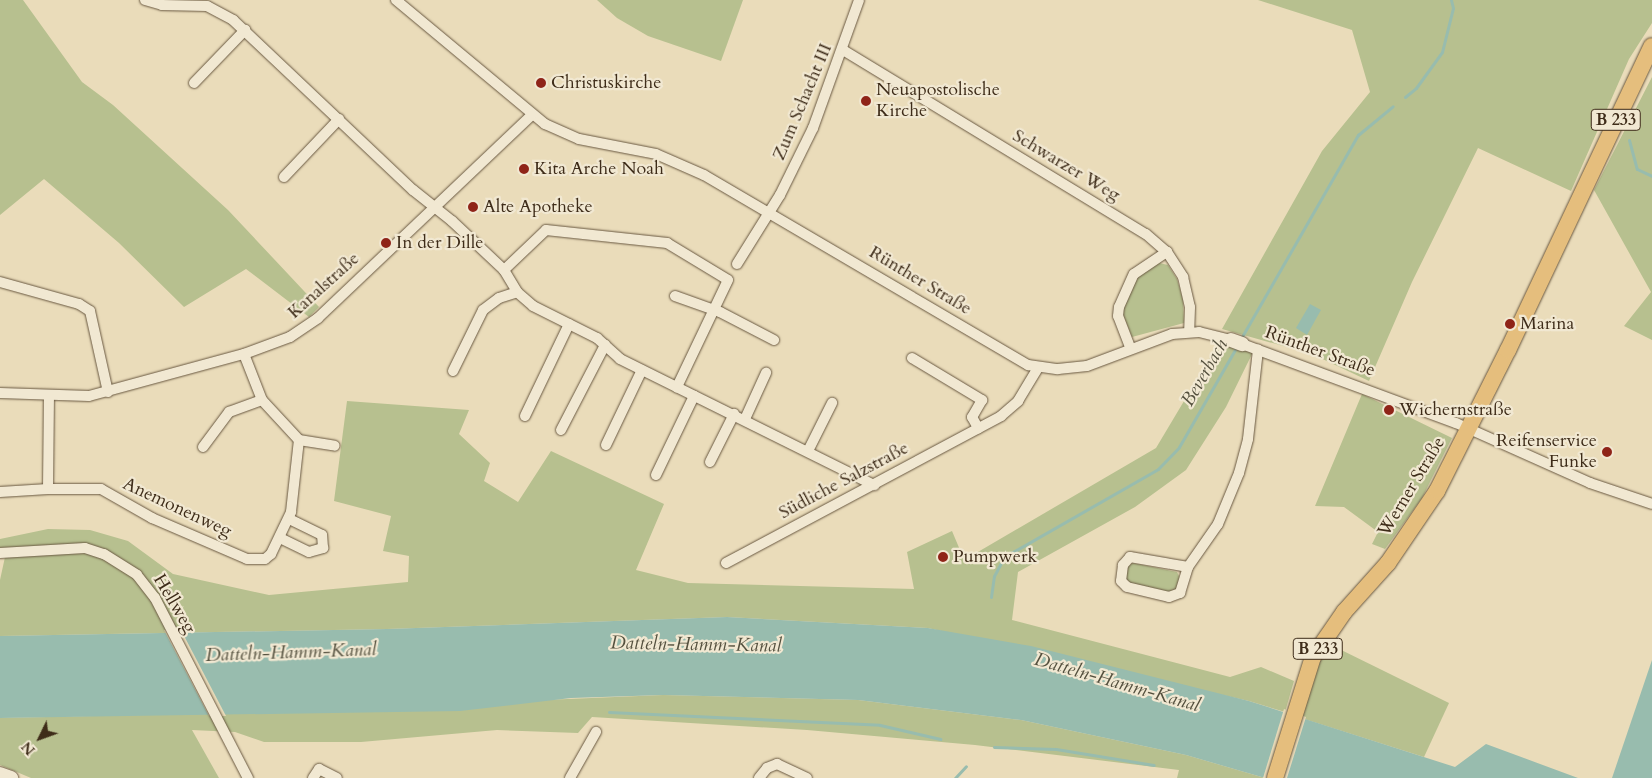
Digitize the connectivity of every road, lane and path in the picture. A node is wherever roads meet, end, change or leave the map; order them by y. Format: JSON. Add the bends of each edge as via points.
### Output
{"nodes":[{"id":1,"x":145,"y":0,"type":"edge"},
{"id":2,"x":396,"y":0,"type":"edge"},
{"id":3,"x":859,"y":0,"type":"edge"},
{"id":4,"x":195,"y":2,"type":"edge"},
{"id":5,"x":245,"y":30,"type":"junction"},
{"id":6,"x":1652,"y":46,"type":"edge"},
{"id":7,"x":843,"y":50,"type":"junction"},
{"id":8,"x":194,"y":83,"type":"dead end"},
{"id":9,"x":532,"y":115,"type":"junction"},
{"id":10,"x":339,"y":119,"type":"junction"},
{"id":11,"x":284,"y":177,"type":"dead end"},
{"id":12,"x":432,"y":207,"type":"junction"},
{"id":13,"x":769,"y":212,"type":"junction"},
{"id":14,"x":1167,"y":252,"type":"junction"},
{"id":15,"x":737,"y":264,"type":"dead end"},
{"id":16,"x":504,"y":270,"type":"junction"},
{"id":17,"x":0,"y":282,"type":"edge"},
{"id":18,"x":517,"y":292,"type":"junction"},
{"id":19,"x":675,"y":296,"type":"dead end"},
{"id":20,"x":712,"y":311,"type":"junction"},
{"id":21,"x":568,"y":324,"type":"junction"},
{"id":22,"x":1189,"y":332,"type":"junction"},
{"id":23,"x":774,"y":340,"type":"dead end"},
{"id":24,"x":605,"y":344,"type":"junction"},
{"id":25,"x":1130,"y":347,"type":"junction"},
{"id":26,"x":1258,"y":350,"type":"junction"},
{"id":27,"x":244,"y":354,"type":"junction"},
{"id":28,"x":912,"y":358,"type":"dead end"},
{"id":29,"x":1038,"y":368,"type":"junction"},
{"id":30,"x":642,"y":370,"type":"junction"},
{"id":31,"x":453,"y":371,"type":"dead end"},
{"id":32,"x":766,"y":373,"type":"dead end"},
{"id":33,"x":678,"y":388,"type":"junction"},
{"id":34,"x":108,"y":392,"type":"junction"},
{"id":35,"x":0,"y":393,"type":"edge"},
{"id":36,"x":49,"y":396,"type":"junction"},
{"id":37,"x":694,"y":396,"type":"junction"},
{"id":38,"x":262,"y":400,"type":"junction"},
{"id":39,"x":832,"y":403,"type":"dead end"},
{"id":40,"x":734,"y":414,"type":"junction"},
{"id":41,"x":525,"y":416,"type":"dead end"},
{"id":42,"x":745,"y":419,"type":"junction"},
{"id":43,"x":978,"y":428,"type":"junction"},
{"id":44,"x":1469,"y":428,"type":"junction"},
{"id":45,"x":561,"y":430,"type":"dead end"},
{"id":46,"x":299,"y":440,"type":"junction"},
{"id":47,"x":606,"y":445,"type":"dead end"},
{"id":48,"x":335,"y":446,"type":"dead end"},
{"id":49,"x":204,"y":447,"type":"dead end"},
{"id":50,"x":808,"y":451,"type":"junction"},
{"id":51,"x":710,"y":462,"type":"dead end"},
{"id":52,"x":656,"y":474,"type":"dead end"},
{"id":53,"x":874,"y":485,"type":"junction"},
{"id":54,"x":48,"y":488,"type":"junction"},
{"id":55,"x":0,"y":492,"type":"edge"},
{"id":56,"x":1652,"y":504,"type":"edge"},
{"id":57,"x":289,"y":519,"type":"junction"},
{"id":58,"x":280,"y":538,"type":"junction"},
{"id":59,"x":0,"y":552,"type":"edge"},
{"id":60,"x":726,"y":563,"type":"dead end"},
{"id":61,"x":1188,"y":567,"type":"junction"},
{"id":62,"x":596,"y":732,"type":"dead end"},
{"id":63,"x":0,"y":774,"type":"edge"},
{"id":64,"x":11,"y":778,"type":"edge"},
{"id":65,"x":248,"y":778,"type":"edge"},
{"id":66,"x":313,"y":778,"type":"edge"},
{"id":67,"x":337,"y":778,"type":"edge"},
{"id":68,"x":570,"y":778,"type":"edge"},
{"id":69,"x":759,"y":778,"type":"edge"},
{"id":70,"x":807,"y":778,"type":"edge"},
{"id":71,"x":1275,"y":778,"type":"edge"}],
"edges":[{"from":1,"to":4,"type":"street","via":[[162,5]]},
{"from":2,"to":9,"type":"street","name":"Rünther Straße"},
{"from":3,"to":7,"type":"street","name":"Zum Schacht III"},
{"from":4,"to":5,"type":"street","via":[[220,12]]},
{"from":5,"to":8,"type":"street"},
{"from":5,"to":10,"type":"street"},
{"from":6,"to":44,"type":"main road","name":"Werner Straße","number":"B 233"},
{"from":7,"to":13,"type":"street","name":"Zum Schacht III","via":[[813,128]]},
{"from":7,"to":14,"type":"street","name":"Schwarzer Weg","via":[[1146,234]]},
{"from":9,"to":12,"type":"street","name":"Kanalstraße"},
{"from":9,"to":13,"type":"street","name":"Rünther Straße","via":[[568,135],[656,154],[678,162]]},
{"from":10,"to":11,"type":"street"},
{"from":10,"to":12,"type":"street"},
{"from":12,"to":16,"type":"street","via":[[452,221]]},
{"from":12,"to":27,"type":"street","name":"Kanalstraße","via":[[310,324],[290,337]]},
{"from":13,"to":15,"type":"street","name":"Zum Schacht III"},
{"from":13,"to":29,"type":"street","name":"Rünther Straße","via":[[997,349]]},
{"from":14,"to":22,"type":"street","name":"Schwarzer Weg","via":[[1183,277],[1188,292]]},
{"from":14,"to":25,"type":"street","via":[[1134,274],[1119,307],[1118,316]]},
{"from":16,"to":18,"type":"street"},
{"from":16,"to":20,"type":"street","via":[[546,230],[667,243],[728,280]]},
{"from":17,"to":34,"type":"street","via":[[79,304],[90,311]]},
{"from":18,"to":21,"type":"street","via":[[533,306]]},
{"from":18,"to":31,"type":"street","via":[[499,298],[483,310]]},
{"from":19,"to":20,"type":"street"},
{"from":20,"to":23,"type":"street"},
{"from":20,"to":33,"type":"street"},
{"from":21,"to":24,"type":"street"},
{"from":21,"to":41,"type":"street"},
{"from":22,"to":25,"type":"street","name":"Rünther Straße"},
{"from":22,"to":26,"type":"street","name":"Rünther Straße"},
{"from":24,"to":30,"type":"street","via":[[620,359]]},
{"from":24,"to":45,"type":"street"},
{"from":25,"to":29,"type":"street","name":"Rünther Straße","via":[[1087,366]]},
{"from":26,"to":44,"type":"street","name":"Rünther Straße"},
{"from":26,"to":61,"type":"street","via":[[1248,439],[1240,473],[1218,524]]},
{"from":27,"to":34,"type":"street","name":"Kanalstraße"},
{"from":27,"to":38,"type":"street"},
{"from":28,"to":43,"type":"street","via":[[982,400],[972,417]]},
{"from":29,"to":43,"type":"street","name":"Südliche Salzstraße","via":[[1018,401],[1001,416]]},
{"from":30,"to":33,"type":"street"},
{"from":30,"to":47,"type":"street"},
{"from":32,"to":42,"type":"street"},
{"from":33,"to":37,"type":"street"},
{"from":34,"to":36,"type":"street","name":"Kanalstraße"},
{"from":35,"to":36,"type":"street","name":"Kanalstraße"},
{"from":36,"to":54,"type":"street"},
{"from":37,"to":40,"type":"street"},
{"from":37,"to":52,"type":"street"},
{"from":38,"to":46,"type":"street"},
{"from":38,"to":49,"type":"street","via":[[229,412]]},
{"from":39,"to":50,"type":"street"},
{"from":40,"to":42,"type":"street"},
{"from":40,"to":51,"type":"street"},
{"from":42,"to":50,"type":"street"},
{"from":43,"to":53,"type":"street","name":"Südliche Salzstraße"},
{"from":44,"to":56,"type":"street","name":"Rünther Straße","via":[[1590,484]]},
{"from":44,"to":71,"type":"main road","name":"Werner Straße","number":"B 233","via":[[1417,523],[1388,563],[1330,629],[1313,657]]},
{"from":46,"to":48,"type":"street"},
{"from":46,"to":57,"type":"street","name":"Anemonenweg","via":[[300,453]]},
{"from":50,"to":53,"type":"street"},
{"from":53,"to":60,"type":"street","name":"Südliche Salzstraße"},
{"from":54,"to":55,"type":"street","name":"Anemonenweg"},
{"from":54,"to":58,"type":"street","name":"Anemonenweg","via":[[100,489],[152,518],[256,561],[271,554]]},
{"from":57,"to":58,"type":"street","name":"Anemonenweg"},
{"from":57,"to":58,"type":"street","via":[[322,535],[323,548],[309,552]]},
{"from":59,"to":65,"type":"street","name":"Hellweg","via":[[70,547],[104,554],[137,575],[163,612]]},
{"from":61,"to":61,"type":"street","via":[[1182,589],[1173,597],[1127,588],[1121,581],[1123,566],[1130,557]]},
{"from":62,"to":68,"type":"street"},
{"from":63,"to":64,"type":"main road"},
{"from":66,"to":67,"type":"street","via":[[319,769]]},
{"from":69,"to":70,"type":"street","via":[[767,768],[777,764]]}]}
